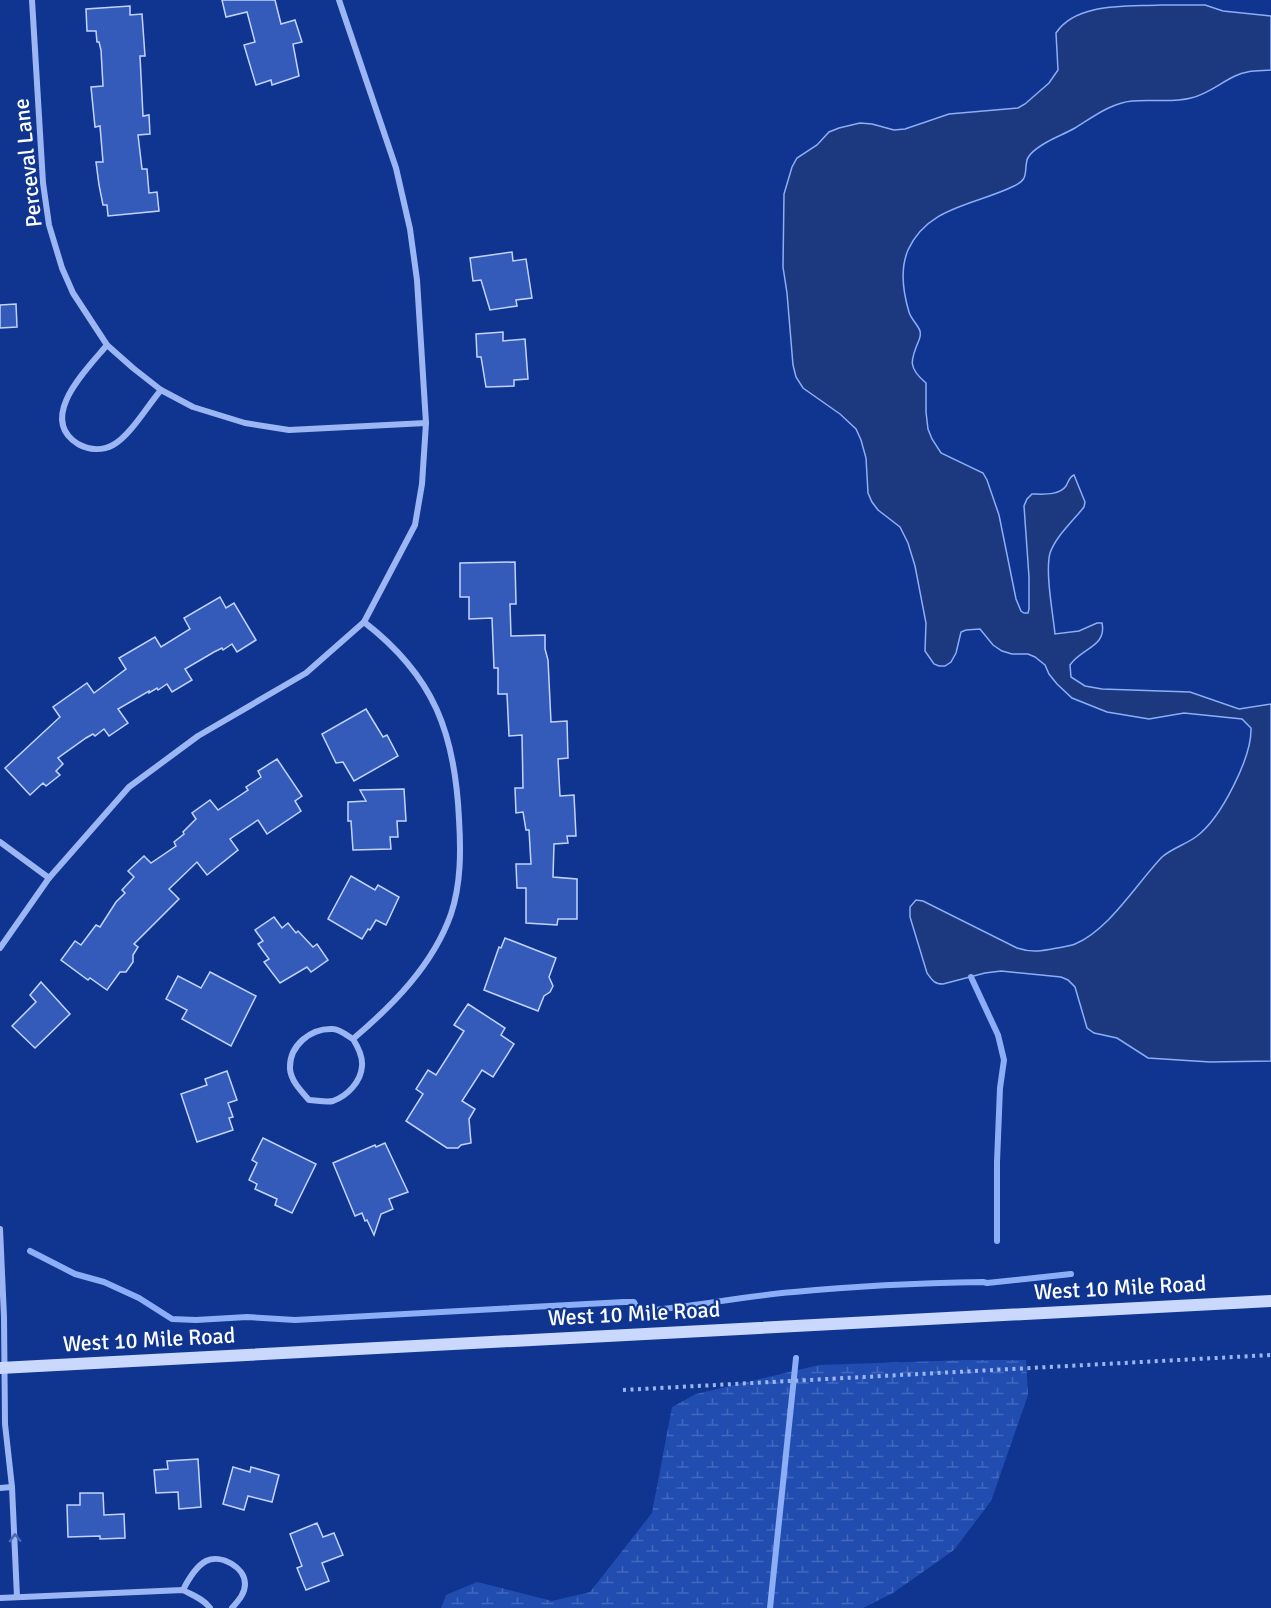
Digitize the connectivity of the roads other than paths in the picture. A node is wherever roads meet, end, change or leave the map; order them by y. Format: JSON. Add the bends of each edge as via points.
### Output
{"nodes":[{"id":1,"x":32,"y":0,"type":"edge"},
{"id":2,"x":339,"y":0,"type":"edge"},
{"id":3,"x":107,"y":345,"type":"junction"},
{"id":4,"x":160,"y":390,"type":"junction"},
{"id":5,"x":426,"y":423,"type":"junction"},
{"id":6,"x":364,"y":622,"type":"junction"},
{"id":7,"x":0,"y":842,"type":"edge"},
{"id":8,"x":49,"y":878,"type":"junction"},
{"id":9,"x":0,"y":948,"type":"edge"},
{"id":10,"x":354,"y":1039,"type":"junction"},
{"id":11,"x":0,"y":1229,"type":"edge"},
{"id":12,"x":1271,"y":1301,"type":"edge"},
{"id":13,"x":2,"y":1368,"type":"edge"},
{"id":14,"x":12,"y":1487,"type":"junction"},
{"id":15,"x":0,"y":1488,"type":"edge"},
{"id":16,"x":183,"y":1590,"type":"junction"},
{"id":17,"x":17,"y":1597,"type":"junction"},
{"id":18,"x":0,"y":1598,"type":"edge"},
{"id":19,"x":209,"y":1606,"type":"edge"},
{"id":20,"x":232,"y":1608,"type":"edge"}],
"edges":[{"from":1,"to":3,"type":"street","name":"Perceval Lane","via":[[49,225],[73,293]]},
{"from":2,"to":5,"type":"street","via":[[396,168],[410,229]]},
{"from":3,"to":4,"type":"street","name":"Perceval Lane"},
{"from":3,"to":4,"type":"street","via":[[82,374],[62,409],[65,430],[78,444],[99,449],[122,440]]},
{"from":4,"to":5,"type":"street","name":"Perceval Lane","via":[[211,414],[275,428]]},
{"from":5,"to":6,"type":"street","via":[[415,525]]},
{"from":6,"to":8,"type":"street","via":[[306,673],[198,736],[129,787]]},
{"from":6,"to":10,"type":"street","via":[[385,638],[421,678],[437,711],[450,744],[457,780],[461,842],[451,914],[436,946],[414,978]]},
{"from":7,"to":8,"type":"street"},
{"from":8,"to":9,"type":"street"},
{"from":10,"to":10,"type":"street","via":[[334,1029],[313,1033],[298,1043],[290,1070],[309,1100],[331,1102],[349,1092],[362,1066]]},
{"from":11,"to":13,"type":"street"},
{"from":12,"to":13,"type":"main road","name":"West 10 Mile Road"},
{"from":13,"to":14,"type":"street"},
{"from":14,"to":15,"type":"street"},
{"from":17,"to":14,"type":"street","one_way":true},
{"from":16,"to":17,"type":"street"},
{"from":16,"to":19,"type":"street"},
{"from":16,"to":20,"type":"street","via":[[206,1561],[224,1560],[236,1567],[245,1583]]},
{"from":17,"to":18,"type":"street"}]}
